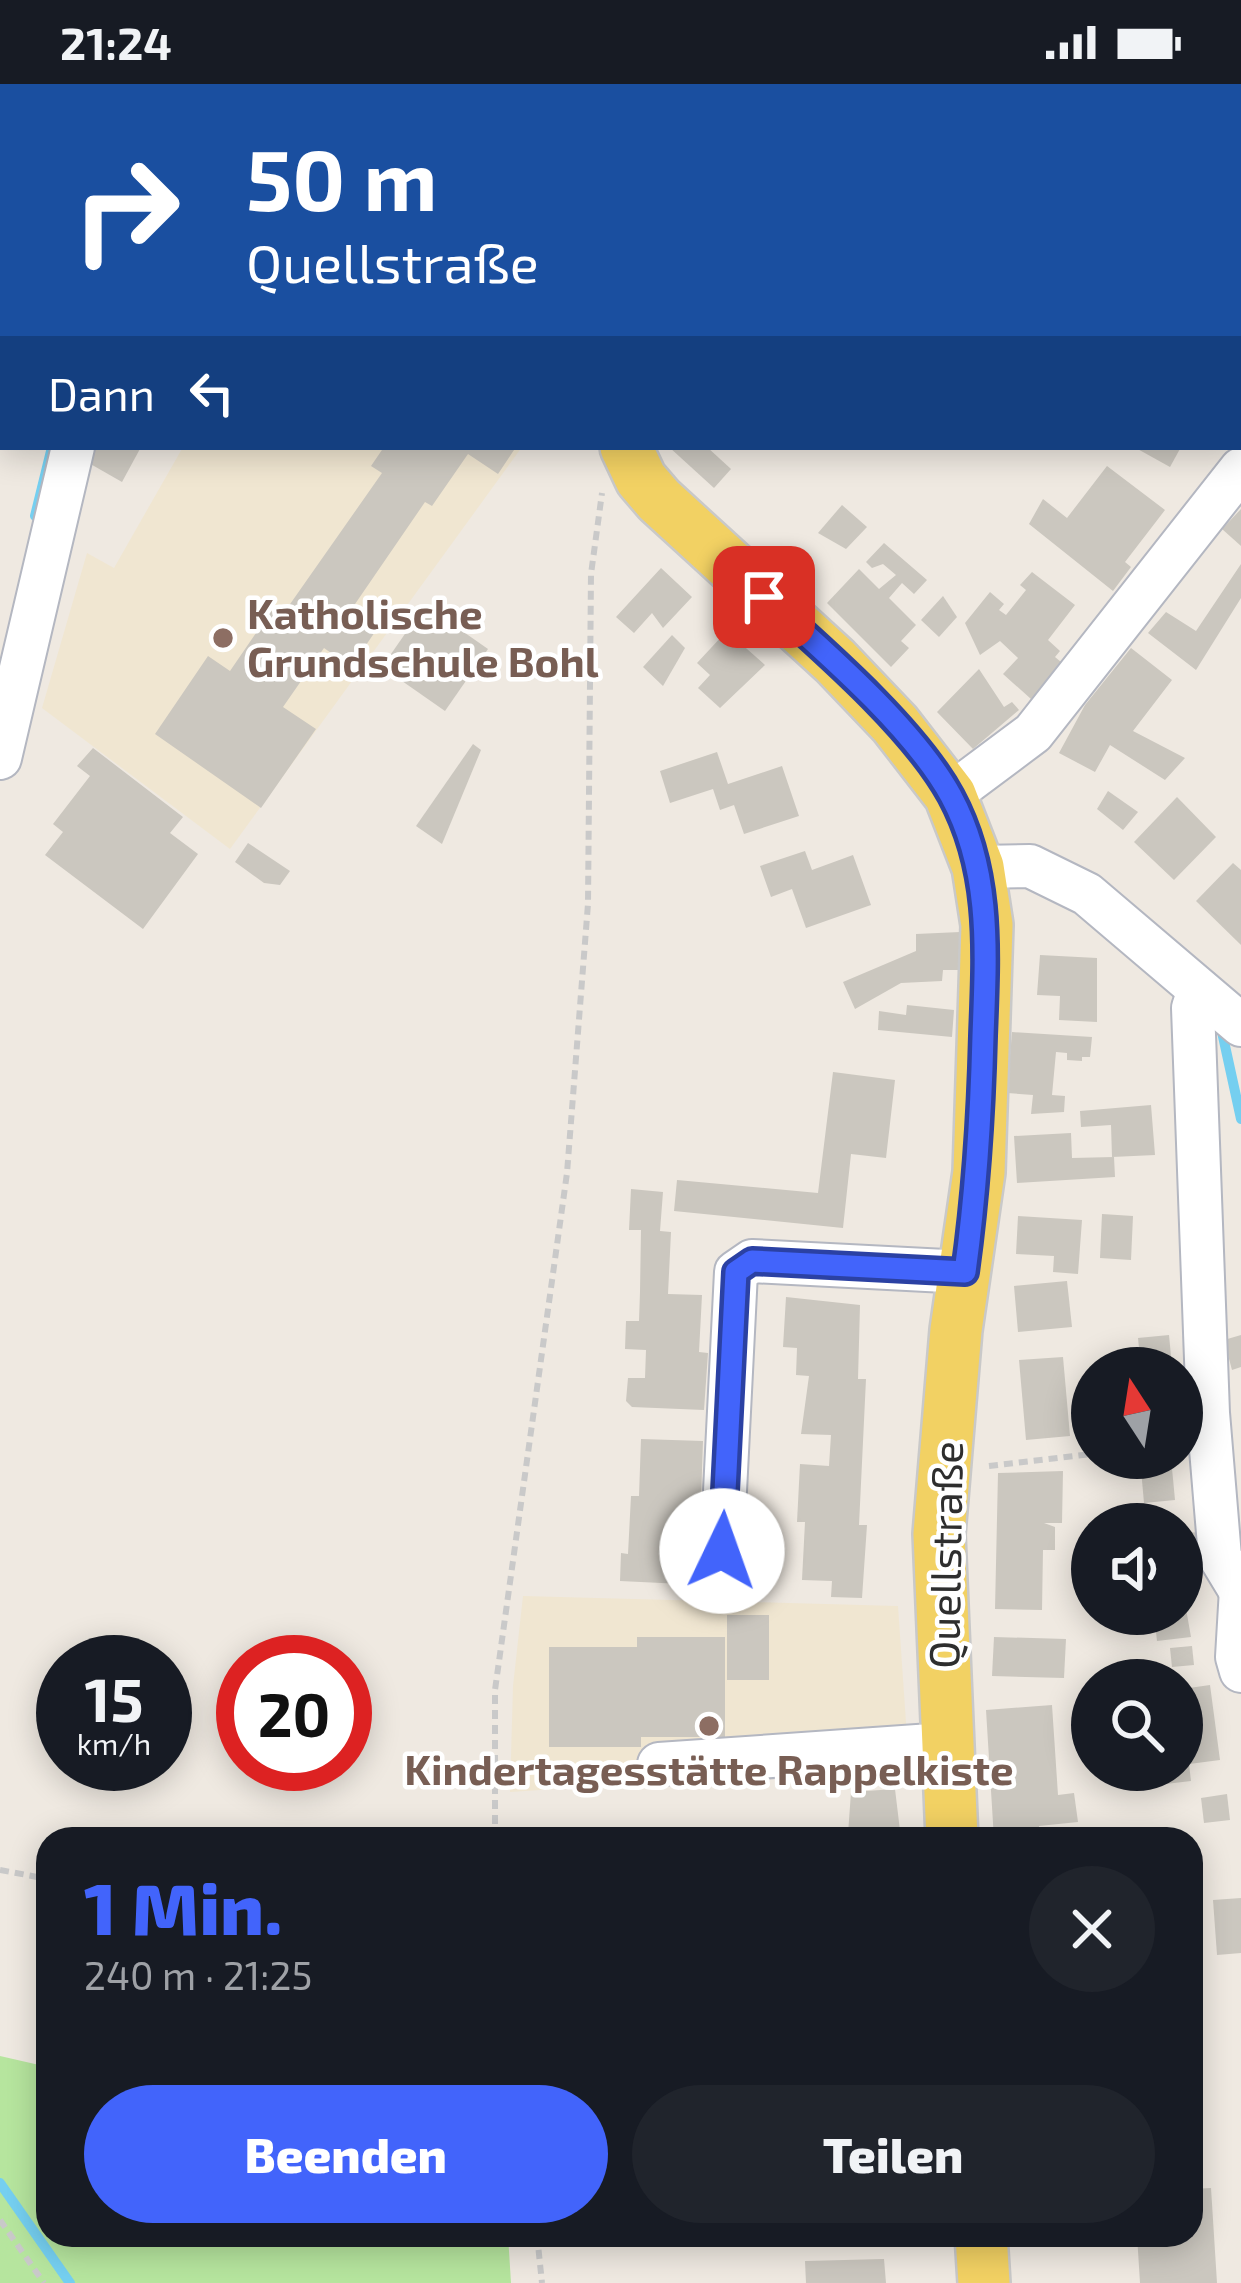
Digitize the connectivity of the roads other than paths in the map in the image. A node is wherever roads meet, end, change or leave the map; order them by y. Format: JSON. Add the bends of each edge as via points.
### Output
{"nodes":[{"id":1,"x":73,"y":450,"type":"edge"},
{"id":2,"x":627,"y":450,"type":"edge"},
{"id":3,"x":1241,"y":469,"type":"edge"},
{"id":4,"x":0,"y":758,"type":"edge"},
{"id":5,"x":950,"y":795,"type":"junction"},
{"id":6,"x":979,"y":867,"type":"junction"},
{"id":7,"x":1198,"y":990,"type":"junction"},
{"id":8,"x":1241,"y":1024,"type":"edge"},
{"id":9,"x":965,"y":1272,"type":"junction"},
{"id":10,"x":722,"y":1551,"type":"dead end"},
{"id":11,"x":1240,"y":1590,"type":"edge"},
{"id":12,"x":1241,"y":1671,"type":"edge"},
{"id":13,"x":946,"y":1744,"type":"junction"},
{"id":14,"x":659,"y":1764,"type":"dead end"},
{"id":15,"x":951,"y":1827,"type":"edge"},
{"id":16,"x":982,"y":2247,"type":"edge"},
{"id":17,"x":984,"y":2283,"type":"edge"}],
"edges":[{"from":1,"to":4,"type":"street"},
{"from":2,"to":5,"type":"main road","name":"Quellstraße","via":[[659,500],[835,661]]},
{"from":3,"to":5,"type":"street","via":[[1033,733]]},
{"from":5,"to":6,"type":"main road","name":"Quellstraße"},
{"from":6,"to":7,"type":"street","via":[[1030,866],[1087,894]]},
{"from":6,"to":9,"type":"main road","name":"Quellstraße","via":[[987,925],[980,1172]]},
{"from":7,"to":8,"type":"street"},
{"from":7,"to":11,"type":"street","via":[[1208,1413],[1220,1557]]},
{"from":9,"to":10,"type":"street","via":[[752,1261],[736,1272]]},
{"from":9,"to":13,"type":"main road","name":"Quellstraße","via":[[939,1534]]},
{"from":11,"to":12,"type":"street"},
{"from":13,"to":14,"type":"street"},
{"from":13,"to":15,"type":"main road","name":"Quellstraße"},
{"from":16,"to":17,"type":"main road"}]}
